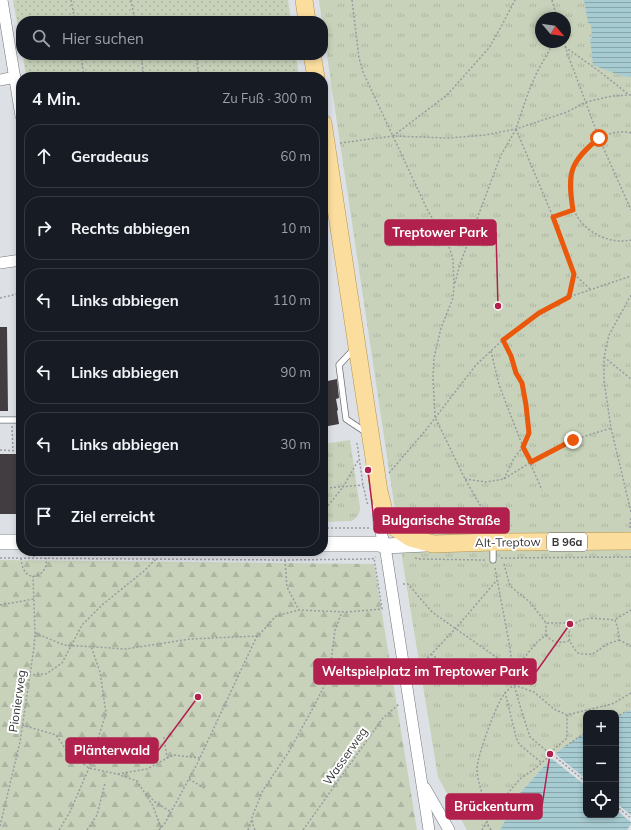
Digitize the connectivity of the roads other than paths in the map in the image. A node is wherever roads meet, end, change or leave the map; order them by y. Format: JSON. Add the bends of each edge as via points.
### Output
{"nodes":[{"id":1,"x":2,"y":0,"type":"edge"},
{"id":2,"x":304,"y":0,"type":"edge"},
{"id":3,"x":306,"y":16,"type":"edge"},
{"id":4,"x":313,"y":60,"type":"edge"},
{"id":5,"x":315,"y":72,"type":"edge"},
{"id":6,"x":15,"y":77,"type":"junction"},
{"id":7,"x":0,"y":80,"type":"edge"},
{"id":8,"x":16,"y":84,"type":"edge"},
{"id":9,"x":328,"y":168,"type":"edge"},
{"id":10,"x":16,"y":261,"type":"edge"},
{"id":11,"x":0,"y":263,"type":"edge"},
{"id":12,"x":0,"y":420,"type":"edge"},
{"id":13,"x":16,"y":420,"type":"edge"},
{"id":14,"x":373,"y":484,"type":"junction"},
{"id":15,"x":631,"y":535,"type":"edge"},
{"id":16,"x":0,"y":542,"type":"edge"},
{"id":17,"x":16,"y":542,"type":"edge"},
{"id":18,"x":493,"y":542,"type":"junction"},
{"id":19,"x":328,"y":544,"type":"edge"},
{"id":20,"x":433,"y":544,"type":"junction"},
{"id":21,"x":383,"y":551,"type":"junction"},
{"id":22,"x":493,"y":560,"type":"road end"},
{"id":23,"x":417,"y":670,"type":"road end"},
{"id":24,"x":404,"y":672,"type":"junction"},
{"id":25,"x":420,"y":781,"type":"junction"},
{"id":26,"x":429,"y":830,"type":"edge"},
{"id":27,"x":449,"y":830,"type":"edge"}],
"edges":[{"from":1,"to":6,"type":"street"},
{"from":2,"to":3,"type":"main road"},
{"from":4,"to":5,"type":"main road"},
{"from":6,"to":7,"type":"street"},
{"from":6,"to":8,"type":"street"},
{"from":9,"to":14,"type":"main road","number":"B 96a","via":[[371,436]]},
{"from":10,"to":11,"type":"street"},
{"from":12,"to":13,"type":"lane"},
{"from":14,"to":20,"type":"main road","name":"Alt-Treptow","number":"B 96a","via":[[388,520],[396,529],[411,538]]},
{"from":14,"to":21,"type":"street"},
{"from":15,"to":18,"type":"main road","name":"Alt-Treptow","number":"B 96a"},
{"from":16,"to":17,"type":"street"},
{"from":18,"to":20,"type":"main road","name":"Alt-Treptow","number":"B 96a"},
{"from":18,"to":22,"type":"lane"},
{"from":19,"to":21,"type":"street","name":"Alt-Treptow","via":[[379,544]]},
{"from":20,"to":21,"type":"street","name":"Alt-Treptow"},
{"from":21,"to":24,"type":"street"},
{"from":23,"to":24,"type":"lane"},
{"from":24,"to":25,"type":"street"},
{"from":25,"to":26,"type":"street"},
{"from":25,"to":27,"type":"street"}]}
